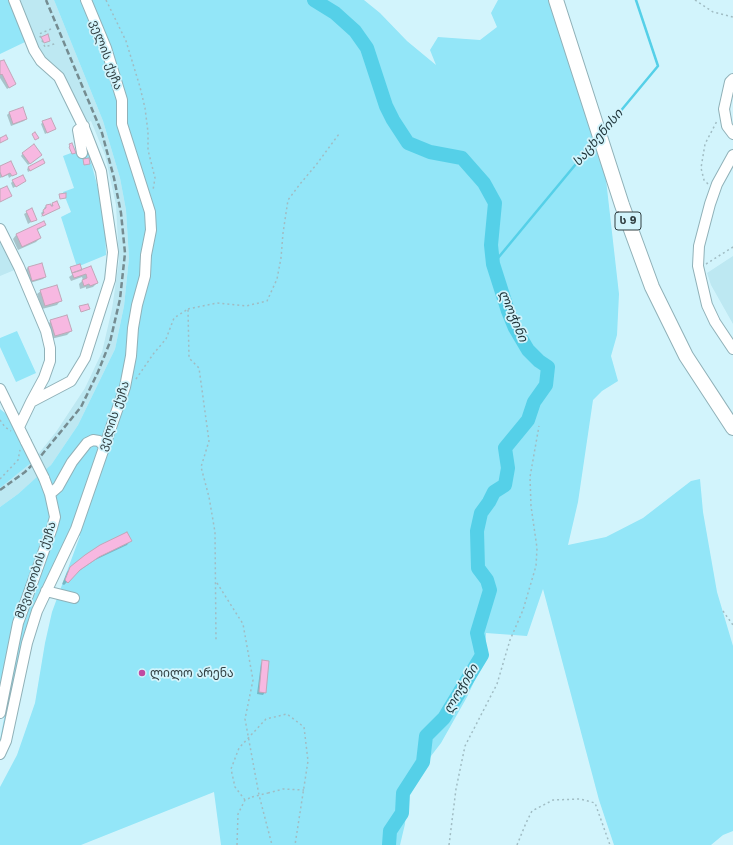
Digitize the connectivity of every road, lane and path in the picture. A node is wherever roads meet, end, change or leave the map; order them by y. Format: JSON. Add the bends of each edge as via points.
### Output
{"nodes":[{"id":1,"x":14,"y":0,"type":"edge"},
{"id":2,"x":86,"y":0,"type":"edge"},
{"id":3,"x":106,"y":0,"type":"edge"},
{"id":4,"x":556,"y":0,"type":"edge"},
{"id":5,"x":695,"y":0,"type":"edge"},
{"id":6,"x":733,"y":17,"type":"edge"},
{"id":7,"x":51,"y":29,"type":"dead end"},
{"id":8,"x":57,"y":42,"type":"dead end"},
{"id":9,"x":733,"y":79,"type":"edge"},
{"id":10,"x":724,"y":109,"type":"junction"},
{"id":11,"x":84,"y":126,"type":"junction"},
{"id":12,"x":339,"y":134,"type":"dead end"},
{"id":13,"x":733,"y":134,"type":"edge"},
{"id":14,"x":82,"y":153,"type":"dead end"},
{"id":15,"x":733,"y":155,"type":"edge"},
{"id":16,"x":153,"y":192,"type":"dead end"},
{"id":17,"x":714,"y":192,"type":"junction"},
{"id":18,"x":0,"y":229,"type":"edge"},
{"id":19,"x":733,"y":247,"type":"edge"},
{"id":20,"x":699,"y":269,"type":"junction"},
{"id":21,"x":188,"y":309,"type":"junction"},
{"id":22,"x":733,"y":350,"type":"edge"},
{"id":23,"x":125,"y":387,"type":"junction"},
{"id":24,"x":0,"y":389,"type":"edge"},
{"id":25,"x":2,"y":400,"type":"edge"},
{"id":26,"x":31,"y":402,"type":"junction"},
{"id":27,"x":0,"y":420,"type":"edge"},
{"id":28,"x":539,"y":426,"type":"dead end"},
{"id":29,"x":733,"y":428,"type":"edge"},
{"id":30,"x":15,"y":429,"type":"junction"},
{"id":31,"x":23,"y":443,"type":"junction"},
{"id":32,"x":104,"y":446,"type":"junction"},
{"id":33,"x":0,"y":479,"type":"edge"},
{"id":34,"x":50,"y":494,"type":"junction"},
{"id":35,"x":216,"y":582,"type":"junction"},
{"id":36,"x":46,"y":591,"type":"junction"},
{"id":37,"x":74,"y":598,"type":"dead end"},
{"id":38,"x":723,"y":611,"type":"dead end"},
{"id":39,"x":733,"y":625,"type":"edge"},
{"id":40,"x":216,"y":641,"type":"dead end"},
{"id":41,"x":0,"y":713,"type":"edge"},
{"id":42,"x":248,"y":738,"type":"junction"},
{"id":43,"x":0,"y":754,"type":"edge"},
{"id":44,"x":304,"y":790,"type":"junction"},
{"id":45,"x":245,"y":800,"type":"junction"},
{"id":46,"x":238,"y":845,"type":"edge"},
{"id":47,"x":272,"y":845,"type":"edge"},
{"id":48,"x":295,"y":845,"type":"edge"},
{"id":49,"x":448,"y":845,"type":"edge"},
{"id":50,"x":517,"y":845,"type":"edge"},
{"id":51,"x":610,"y":845,"type":"edge"}],
"edges":[{"from":1,"to":11,"type":"street","via":[[34,50],[41,61],[60,77]]},
{"from":2,"to":23,"type":"street","name":"ველის ქუჩა","via":[[106,48],[122,100],[122,124],[150,212],[151,230],[145,276],[137,305]]},
{"from":3,"to":16,"type":"path","via":[[126,41],[140,87],[145,108],[148,150],[155,178]]},
{"from":4,"to":29,"type":"highway","number":"ს 9","via":[[622,205],[652,287],[686,356]]},
{"from":5,"to":6,"type":"path","via":[[713,12]]},
{"from":7,"to":8,"type":"path","via":[[39,34],[45,48]]},
{"from":9,"to":10,"type":"street","via":[[730,82]]},
{"from":10,"to":13,"type":"street","via":[[727,126]]},
{"from":10,"to":17,"type":"path","via":[[705,144],[701,168],[704,180]]},
{"from":11,"to":14,"type":"street","via":[[78,130]]},
{"from":11,"to":26,"type":"street","via":[[101,171],[113,252],[110,280],[85,358],[71,381]]},
{"from":12,"to":21,"type":"path","via":[[288,200],[277,279],[267,301],[246,306],[217,303]]},
{"from":15,"to":17,"type":"street"},
{"from":17,"to":20,"type":"street","via":[[699,246]]},
{"from":18,"to":26,"type":"street","via":[[46,331],[50,348],[50,361]]},
{"from":19,"to":20,"type":"path"},
{"from":20,"to":22,"type":"street","via":[[707,305]]},
{"from":21,"to":23,"type":"path","via":[[174,318],[166,340],[134,382]]},
{"from":21,"to":35,"type":"path","via":[[189,358],[199,368],[209,441],[201,467],[215,532]]},
{"from":23,"to":32,"type":"street","name":"ველის ქუჩა"},
{"from":24,"to":25,"type":"street","name":"მშვიდობის ქუჩა"},
{"from":25,"to":30,"type":"street","name":"მშვიდობის ქუჩა"},
{"from":26,"to":30,"type":"street"},
{"from":27,"to":30,"type":"path","via":[[6,427]]},
{"from":28,"to":49,"type":"path","via":[[530,477],[537,548],[536,566],[497,684],[465,746]]},
{"from":30,"to":31,"type":"street","name":"მშვიდობის ქუჩა"},
{"from":31,"to":33,"type":"path","via":[[18,460]]},
{"from":31,"to":34,"type":"street","name":"მშვიდობის ქუჩა","bridge":true,"via":[[44,478]]},
{"from":32,"to":34,"type":"street","via":[[99,441],[87,443]]},
{"from":32,"to":36,"type":"street","name":"ველის ქუჩა","via":[[76,528]]},
{"from":34,"to":41,"type":"street","name":"მშვიდობის ქუჩა","via":[[54,522],[18,623]]},
{"from":35,"to":40,"type":"path"},
{"from":35,"to":42,"type":"path","via":[[243,624],[253,680],[245,719]]},
{"from":36,"to":37,"type":"street"},
{"from":36,"to":43,"type":"street","name":"ველის ქუჩა","via":[[28,643],[6,741]]},
{"from":38,"to":39,"type":"path"},
{"from":42,"to":44,"type":"path","via":[[266,719],[287,714],[304,727],[308,760]]},
{"from":42,"to":45,"type":"path","via":[[239,748],[232,769],[235,787]]},
{"from":42,"to":47,"type":"path"},
{"from":44,"to":45,"type":"path","bridge":true,"via":[[283,789]]},
{"from":44,"to":48,"type":"path"},
{"from":45,"to":46,"type":"path","via":[[238,814]]},
{"from":50,"to":51,"type":"path","via":[[532,811],[553,800],[580,798],[595,803]]}]}
